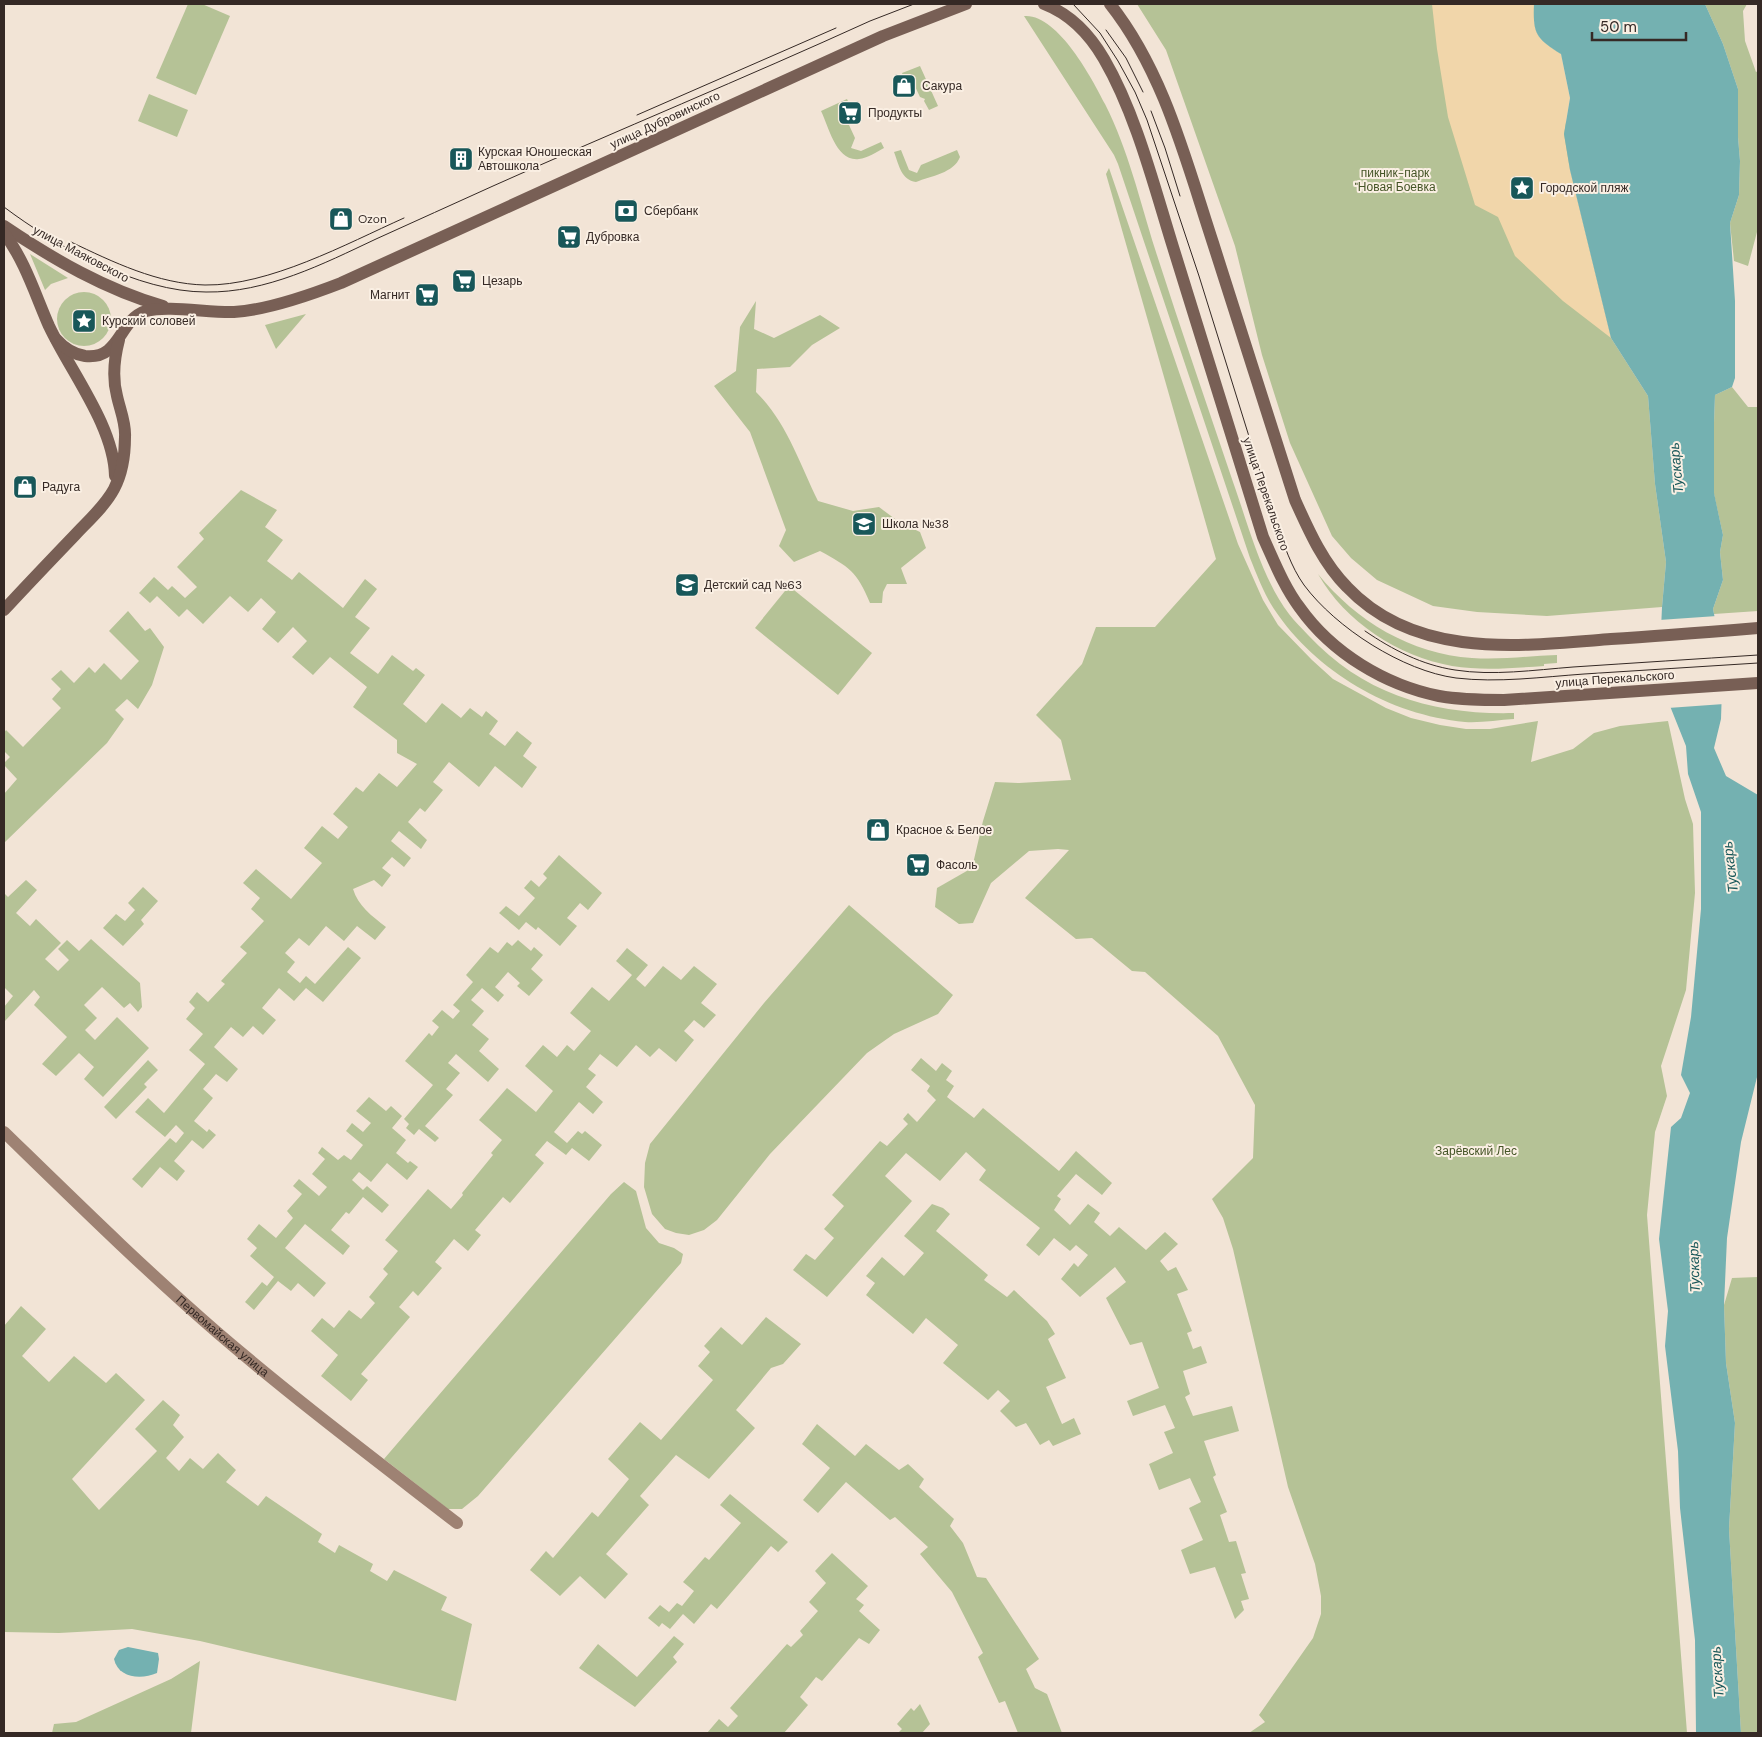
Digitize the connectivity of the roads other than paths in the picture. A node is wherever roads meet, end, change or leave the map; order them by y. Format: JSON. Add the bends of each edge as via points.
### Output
{"nodes":[{"id":1,"x":967,"y":4,"type":"edge"},
{"id":2,"x":1044,"y":4,"type":"edge"},
{"id":3,"x":1067,"y":4,"type":"edge"},
{"id":4,"x":1100,"y":4,"type":"edge"},
{"id":5,"x":1110,"y":4,"type":"edge"},
{"id":6,"x":1104,"y":58,"type":"junction"},
{"id":7,"x":1147,"y":60,"type":"junction"},
{"id":8,"x":4,"y":226,"type":"edge"},
{"id":9,"x":4,"y":233,"type":"edge"},
{"id":10,"x":176,"y":310,"type":"junction"},
{"id":11,"x":120,"y":337,"type":"junction"},
{"id":12,"x":56,"y":339,"type":"junction"},
{"id":13,"x":112,"y":493,"type":"junction"},
{"id":14,"x":4,"y":610,"type":"edge"},
{"id":15,"x":1758,"y":628,"type":"edge"},
{"id":16,"x":1758,"y":683,"type":"edge"},
{"id":17,"x":4,"y":1132,"type":"edge"},
{"id":18,"x":457,"y":1523,"type":"dead end"}],
"edges":[{"from":1,"to":10,"type":"main road","name":"улица Дубровинского","via":[[883,36],[342,283],[250,310]]},
{"from":2,"to":6,"type":"main road","name":"улица Перекальского","via":[[1071,19]]},
{"from":3,"to":6,"type":"main road","via":[[1088,26]]},
{"from":4,"to":7,"type":"main road"},
{"from":5,"to":7,"type":"main road","name":"улица Перекальского"},
{"from":6,"to":16,"type":"main road","name":"улица Перекальского","via":[[1141,144],[1263,537],[1283,580],[1318,630],[1366,668],[1415,690],[1468,700]]},
{"from":7,"to":15,"type":"main road","name":"улица Перекальского","via":[[1178,137],[1295,500],[1312,536],[1347,588],[1374,610],[1400,625],[1422,634],[1479,645],[1549,644]]},
{"from":8,"to":10,"type":"main road","name":"улица Маяковского","via":[[90,277]]},
{"from":9,"to":12,"type":"main road","via":[[28,273]]},
{"from":10,"to":11,"type":"main road","via":[[145,311],[131,321]]},
{"from":11,"to":12,"type":"main road","via":[[111,349],[93,356],[76,354]]},
{"from":11,"to":13,"type":"main road","via":[[114,377],[125,423],[125,445]]},
{"from":12,"to":13,"type":"main road","via":[[110,445],[115,475]]},
{"from":13,"to":14,"type":"main road"},
{"from":17,"to":18,"type":"street","name":"Первомайская улица","via":[[136,1260],[218,1333],[319,1417]]}]}
